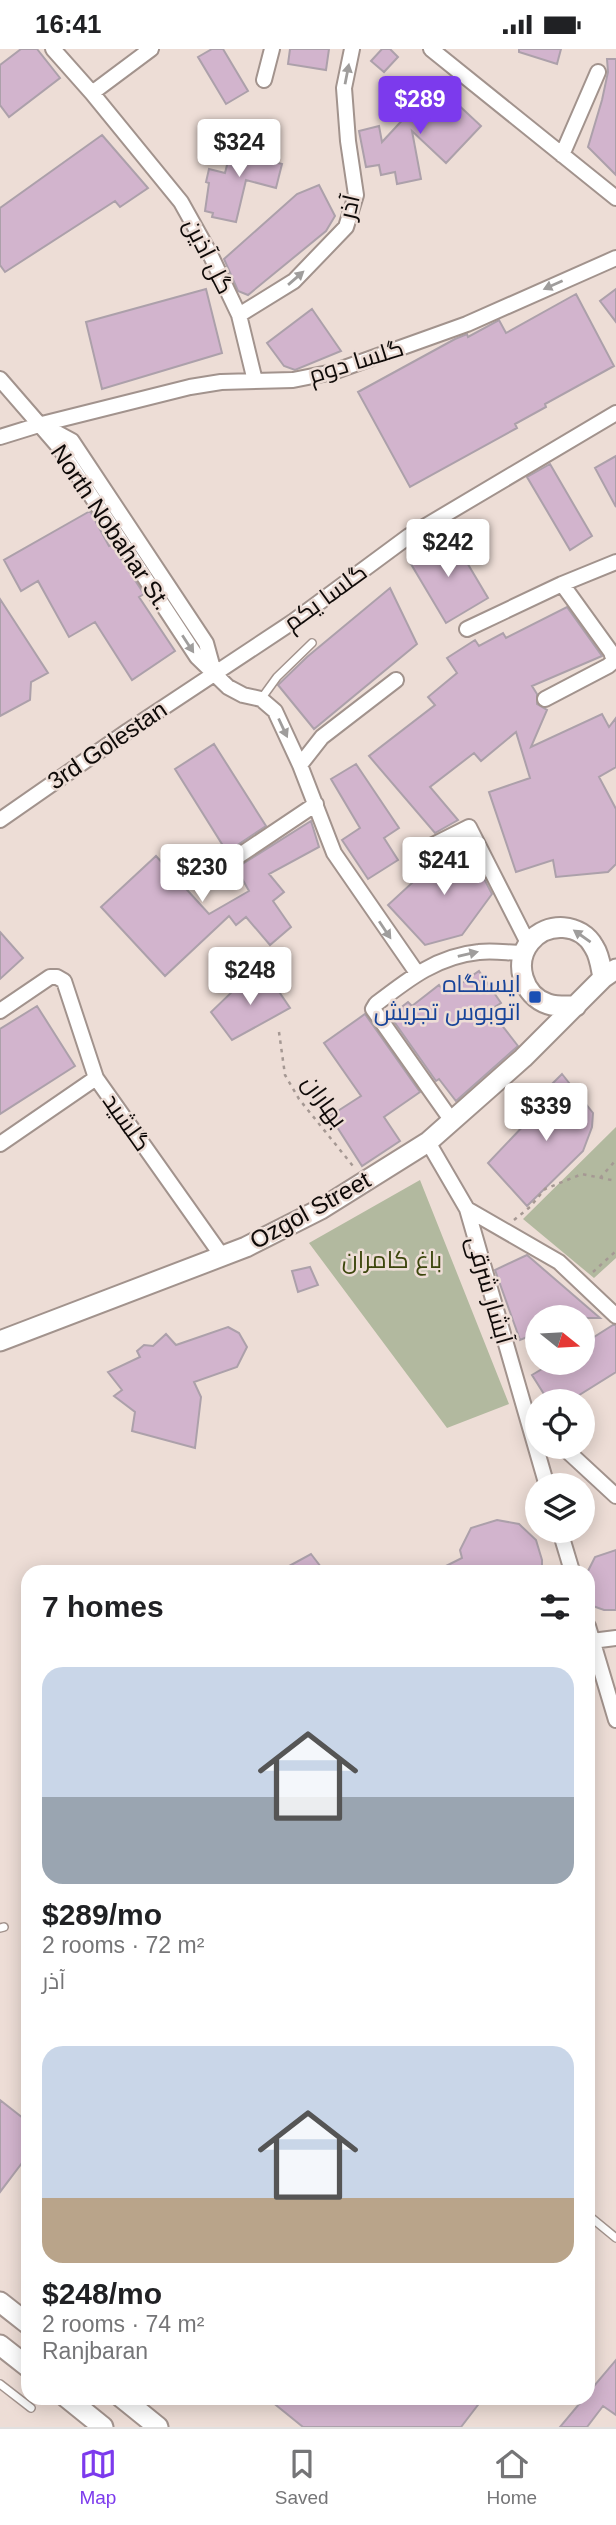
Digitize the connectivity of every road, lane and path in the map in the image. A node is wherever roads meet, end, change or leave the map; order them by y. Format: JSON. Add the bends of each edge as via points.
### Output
{"nodes":[{"id":1,"x":53,"y":49,"type":"edge"},
{"id":2,"x":151,"y":49,"type":"edge"},
{"id":3,"x":272,"y":49,"type":"edge"},
{"id":4,"x":352,"y":49,"type":"edge"},
{"id":5,"x":435,"y":51,"type":"edge"},
{"id":6,"x":598,"y":72,"type":"dead end"},
{"id":7,"x":264,"y":80,"type":"dead end"},
{"id":8,"x":92,"y":93,"type":"junction"},
{"id":9,"x":562,"y":155,"type":"junction"},
{"id":10,"x":616,"y":198,"type":"edge"},
{"id":11,"x":616,"y":258,"type":"edge"},
{"id":12,"x":239,"y":315,"type":"junction"},
{"id":13,"x":0,"y":379,"type":"edge"},
{"id":14,"x":255,"y":381,"type":"junction"},
{"id":15,"x":616,"y":413,"type":"edge"},
{"id":16,"x":42,"y":424,"type":"junction"},
{"id":17,"x":0,"y":437,"type":"edge"},
{"id":18,"x":616,"y":562,"type":"edge"},
{"id":19,"x":562,"y":584,"type":"junction"},
{"id":20,"x":467,"y":629,"type":"dead end"},
{"id":21,"x":312,"y":643,"type":"dead end"},
{"id":22,"x":214,"y":673,"type":"junction"},
{"id":23,"x":396,"y":680,"type":"dead end"},
{"id":24,"x":261,"y":699,"type":"junction"},
{"id":25,"x":545,"y":699,"type":"dead end"},
{"id":26,"x":300,"y":765,"type":"junction"},
{"id":27,"x":316,"y":804,"type":"junction"},
{"id":28,"x":0,"y":820,"type":"edge"},
{"id":29,"x":417,"y":853,"type":"dead end"},
{"id":30,"x":234,"y":859,"type":"dead end"},
{"id":31,"x":526,"y":948,"type":"junction"},
{"id":32,"x":416,"y":972,"type":"junction"},
{"id":33,"x":612,"y":977,"type":"edge"},
{"id":34,"x":576,"y":1006,"type":"junction"},
{"id":35,"x":0,"y":1011,"type":"edge"},
{"id":36,"x":279,"y":1032,"type":"dead end"},
{"id":37,"x":96,"y":1078,"type":"junction"},
{"id":38,"x":452,"y":1121,"type":"junction"},
{"id":39,"x":428,"y":1142,"type":"junction"},
{"id":40,"x":0,"y":1144,"type":"edge"},
{"id":41,"x":616,"y":1160,"type":"edge"},
{"id":42,"x":600,"y":1178,"type":"junction"},
{"id":43,"x":616,"y":1181,"type":"edge"},
{"id":44,"x":365,"y":1182,"type":"junction"},
{"id":45,"x":467,"y":1209,"type":"junction"},
{"id":46,"x":503,"y":1230,"type":"junction"},
{"id":47,"x":616,"y":1251,"type":"edge"},
{"id":48,"x":222,"y":1256,"type":"junction"},
{"id":49,"x":580,"y":1284,"type":"junction"},
{"id":50,"x":616,"y":1316,"type":"edge"},
{"id":51,"x":0,"y":1341,"type":"edge"},
{"id":52,"x":525,"y":1410,"type":"edge"},
{"id":53,"x":576,"y":1459,"type":"edge"},
{"id":54,"x":616,"y":1496,"type":"edge"},
{"id":55,"x":564,"y":1543,"type":"edge"},
{"id":56,"x":570,"y":1565,"type":"edge"},
{"id":57,"x":595,"y":1635,"type":"edge"},
{"id":58,"x":616,"y":1638,"type":"edge"},
{"id":59,"x":595,"y":1651,"type":"edge"},
{"id":60,"x":616,"y":1720,"type":"edge"},
{"id":61,"x":595,"y":2221,"type":"edge"},
{"id":62,"x":616,"y":2238,"type":"edge"},
{"id":63,"x":0,"y":2302,"type":"edge"},
{"id":64,"x":21,"y":2318,"type":"edge"},
{"id":65,"x":0,"y":2345,"type":"edge"},
{"id":66,"x":21,"y":2362,"type":"edge"},
{"id":67,"x":0,"y":2384,"type":"edge"},
{"id":68,"x":21,"y":2400,"type":"edge"},
{"id":69,"x":27,"y":2405,"type":"edge"},
{"id":70,"x":76,"y":2405,"type":"edge"},
{"id":71,"x":131,"y":2405,"type":"edge"},
{"id":72,"x":31,"y":2408,"type":"dead end"},
{"id":73,"x":103,"y":2427,"type":"edge"},
{"id":74,"x":158,"y":2427,"type":"edge"}],
"edges":[{"from":1,"to":8,"type":"street","name":"گل آذین"},
{"from":2,"to":8,"type":"street"},
{"from":3,"to":7,"type":"street"},
{"from":12,"to":4,"type":"street","name":"آذر","one_way":true,"via":[[294,281],[346,227],[356,195],[344,88]]},
{"from":5,"to":9,"type":"street"},
{"from":6,"to":9,"type":"street"},
{"from":8,"to":12,"type":"street","name":"گل آذین","via":[[181,202]]},
{"from":9,"to":10,"type":"street"},
{"from":11,"to":14,"type":"street","name":"گلسا دوم","one_way":true,"via":[[467,324],[343,369],[293,380]]},
{"from":12,"to":14,"type":"street","name":"گل آذین"},
{"from":13,"to":16,"type":"street","name":"North Nobahar St."},
{"from":14,"to":16,"type":"street","name":"گلسا دوم","via":[[190,387]]},
{"from":15,"to":22,"type":"street","name":"گلسا يكم","via":[[409,536]]},
{"from":16,"to":17,"type":"street","name":"گلسا دوم"},
{"from":16,"to":22,"type":"street","name":"North Nobahar St.","via":[[197,657]]},
{"from":18,"to":19,"type":"street"},
{"from":19,"to":20,"type":"street"},
{"from":19,"to":25,"type":"street","via":[[614,661]]},
{"from":21,"to":24,"type":"lane"},
{"from":22,"to":24,"type":"street","name":"North Nobahar St.","via":[[228,687]]},
{"from":22,"to":28,"type":"street","name":"3rd Golestan"},
{"from":23,"to":26,"type":"street","via":[[322,737]]},
{"from":24,"to":26,"type":"street","one_way":true,"via":[[275,711]]},
{"from":26,"to":27,"type":"street"},
{"from":27,"to":30,"type":"street"},
{"from":27,"to":32,"type":"street","one_way":true,"via":[[334,853]]},
{"from":29,"to":31,"type":"street","via":[[470,827]]},
{"from":32,"to":31,"type":"street","one_way":true,"via":[[480,951]]},
{"from":33,"to":31,"type":"main road","one_way":true,"via":[[594,946],[578,931],[546,930]]},
{"from":31,"to":34,"type":"main road","via":[[521,966],[528,990],[549,1005]]},
{"from":32,"to":38,"type":"street","via":[[373,1009]]},
{"from":33,"to":34,"type":"main road"},
{"from":34,"to":38,"type":"main road","name":"Ozgol Street"},
{"from":35,"to":37,"type":"street","name":"گلشید","via":[[50,977],[64,981]]},
{"from":36,"to":44,"type":"path","name":"بهاران","via":[[285,1075],[294,1091]]},
{"from":37,"to":40,"type":"street"},
{"from":37,"to":48,"type":"street","name":"گلشید"},
{"from":38,"to":39,"type":"main road","name":"Ozgol Street"},
{"from":39,"to":44,"type":"main road","name":"Ozgol Street"},
{"from":39,"to":45,"type":"street","name":"آبشار شرقی"},
{"from":41,"to":42,"type":"path"},
{"from":42,"to":43,"type":"path"},
{"from":42,"to":46,"type":"path","via":[[582,1174],[545,1189]]},
{"from":44,"to":48,"type":"main road","name":"Ozgol Street","via":[[321,1209]]},
{"from":45,"to":46,"type":"street"},
{"from":45,"to":52,"type":"street","name":"آبشار شرقی"},
{"from":46,"to":49,"type":"street","via":[[559,1262]]},
{"from":47,"to":49,"type":"path"},
{"from":48,"to":51,"type":"main road","name":"Ozgol Street"},
{"from":49,"to":50,"type":"street"},
{"from":53,"to":54,"type":"street"},
{"from":55,"to":56,"type":"street"},
{"from":57,"to":58,"type":"street"},
{"from":59,"to":60,"type":"street"},
{"from":61,"to":62,"type":"lane"},
{"from":63,"to":64,"type":"main road"},
{"from":65,"to":66,"type":"main road"},
{"from":67,"to":68,"type":"lane"},
{"from":69,"to":72,"type":"lane"},
{"from":70,"to":73,"type":"main road"},
{"from":71,"to":74,"type":"main road"}]}
